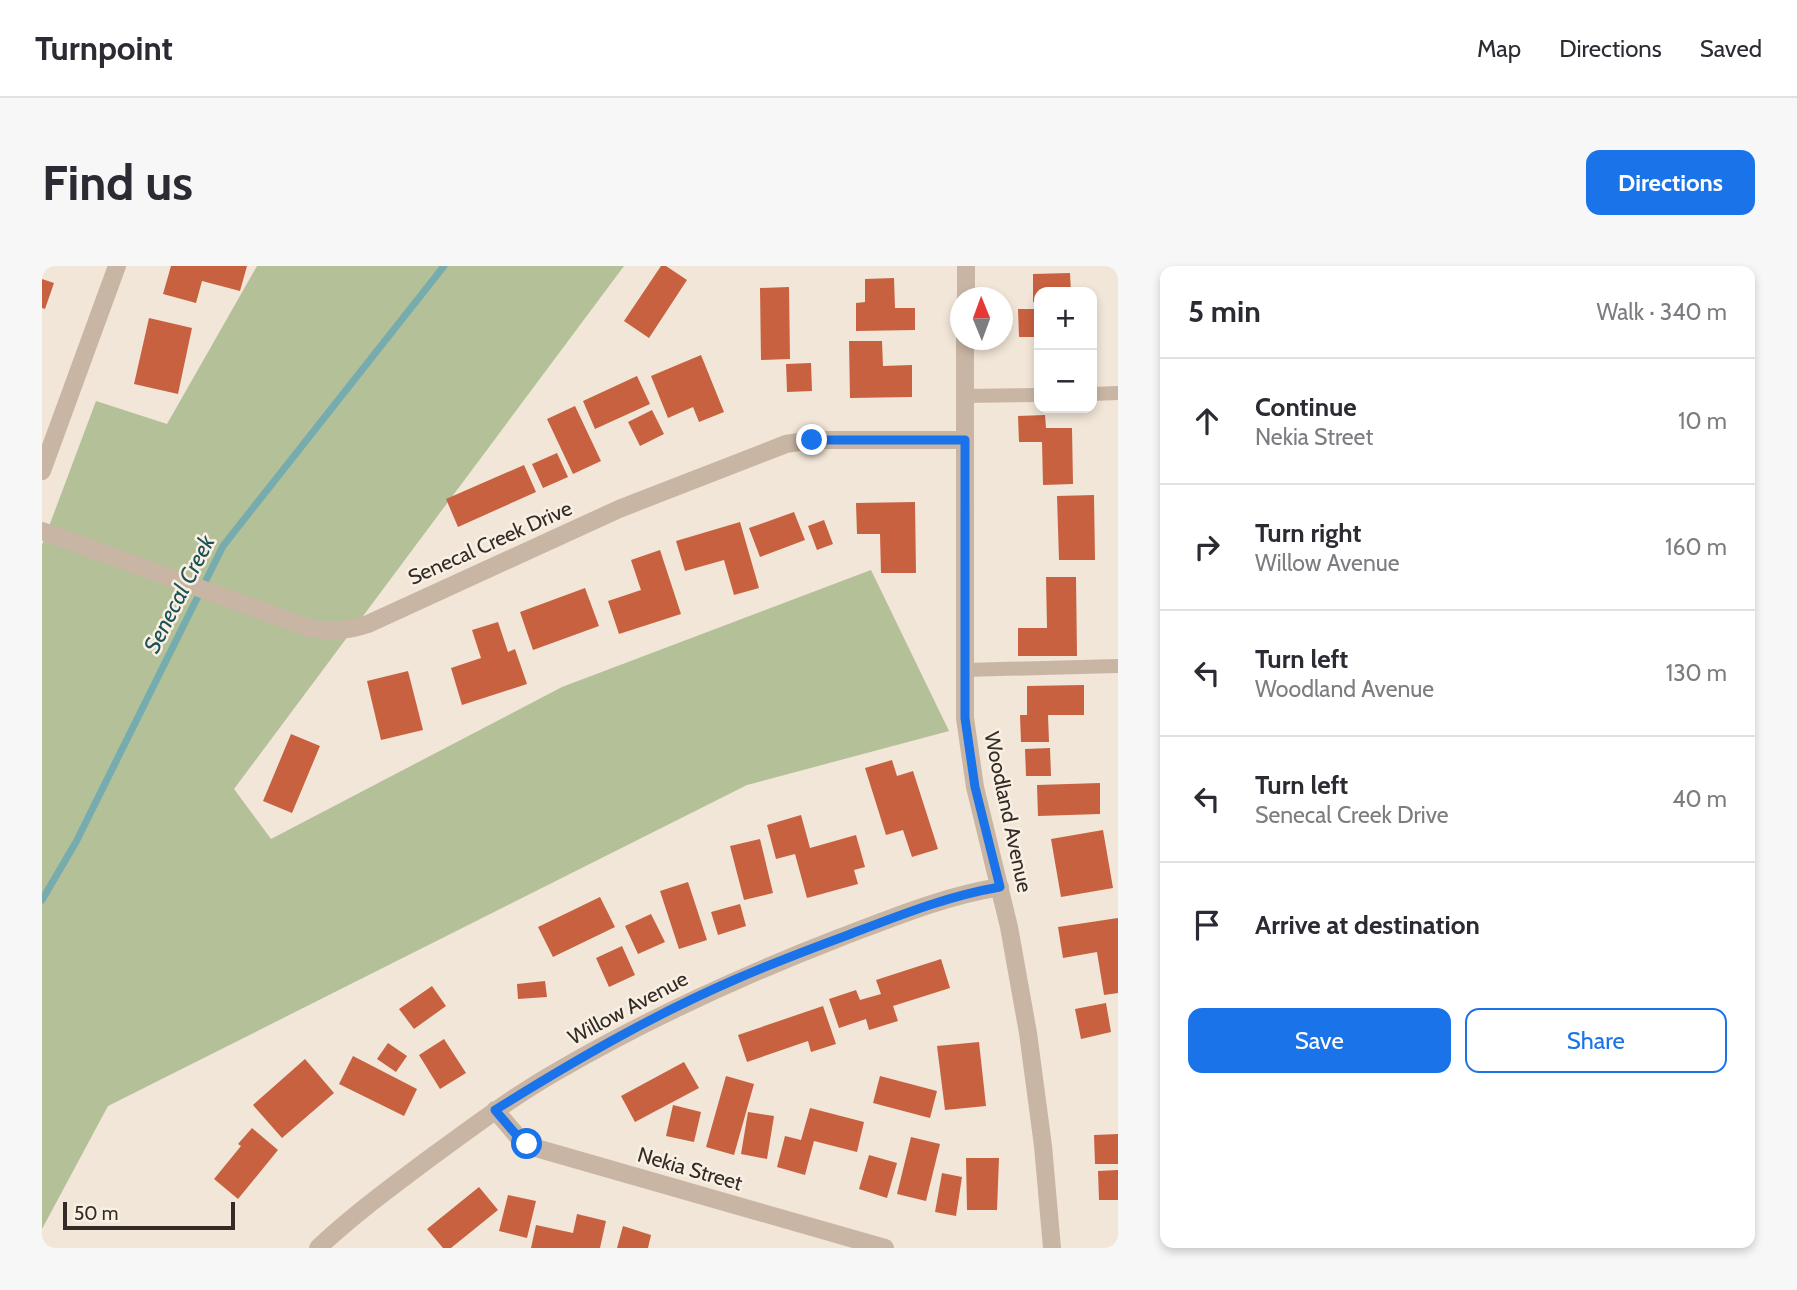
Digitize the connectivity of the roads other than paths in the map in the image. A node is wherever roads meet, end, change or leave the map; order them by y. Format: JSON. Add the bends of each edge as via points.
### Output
{"nodes":[{"id":1,"x":117,"y":266,"type":"edge"},
{"id":2,"x":966,"y":266,"type":"edge"},
{"id":3,"x":965,"y":287,"type":"edge"},
{"id":4,"x":965,"y":350,"type":"edge"},
{"id":5,"x":1118,"y":393,"type":"edge"},
{"id":6,"x":1097,"y":394,"type":"edge"},
{"id":7,"x":1034,"y":395,"type":"edge"},
{"id":8,"x":965,"y":396,"type":"junction"},
{"id":9,"x":965,"y":440,"type":"junction"},
{"id":10,"x":42,"y":471,"type":"edge"},
{"id":11,"x":42,"y":531,"type":"edge"},
{"id":12,"x":1118,"y":666,"type":"edge"},
{"id":13,"x":965,"y":670,"type":"junction"},
{"id":14,"x":1000,"y":887,"type":"junction"},
{"id":15,"x":495,"y":1110,"type":"junction"},
{"id":16,"x":318,"y":1248,"type":"edge"},
{"id":17,"x":885,"y":1248,"type":"edge"},
{"id":18,"x":1052,"y":1248,"type":"edge"}],
"edges":[{"from":1,"to":10,"type":"street"},
{"from":2,"to":3,"type":"street"},
{"from":4,"to":8,"type":"street","name":"Woodland Avenue"},
{"from":5,"to":6,"type":"lane"},
{"from":7,"to":8,"type":"lane"},
{"from":8,"to":9,"type":"street","name":"Woodland Avenue"},
{"from":9,"to":11,"type":"street","name":"Senecal Creek Drive","via":[[786,444],[619,509],[347,631],[309,628]]},
{"from":9,"to":13,"type":"street","name":"Woodland Avenue"},
{"from":12,"to":13,"type":"lane"},
{"from":13,"to":14,"type":"street","name":"Woodland Avenue","via":[[965,718],[975,787]]},
{"from":14,"to":15,"type":"street","name":"Willow Avenue","via":[[961,893],[733,981],[598,1049]]},
{"from":14,"to":18,"type":"street","name":"Woodland Avenue","via":[[1028,1034]]},
{"from":15,"to":16,"type":"street","name":"Willow Avenue"},
{"from":15,"to":17,"type":"street","name":"Nekia Street","via":[[519,1138],[536,1149]]}]}
